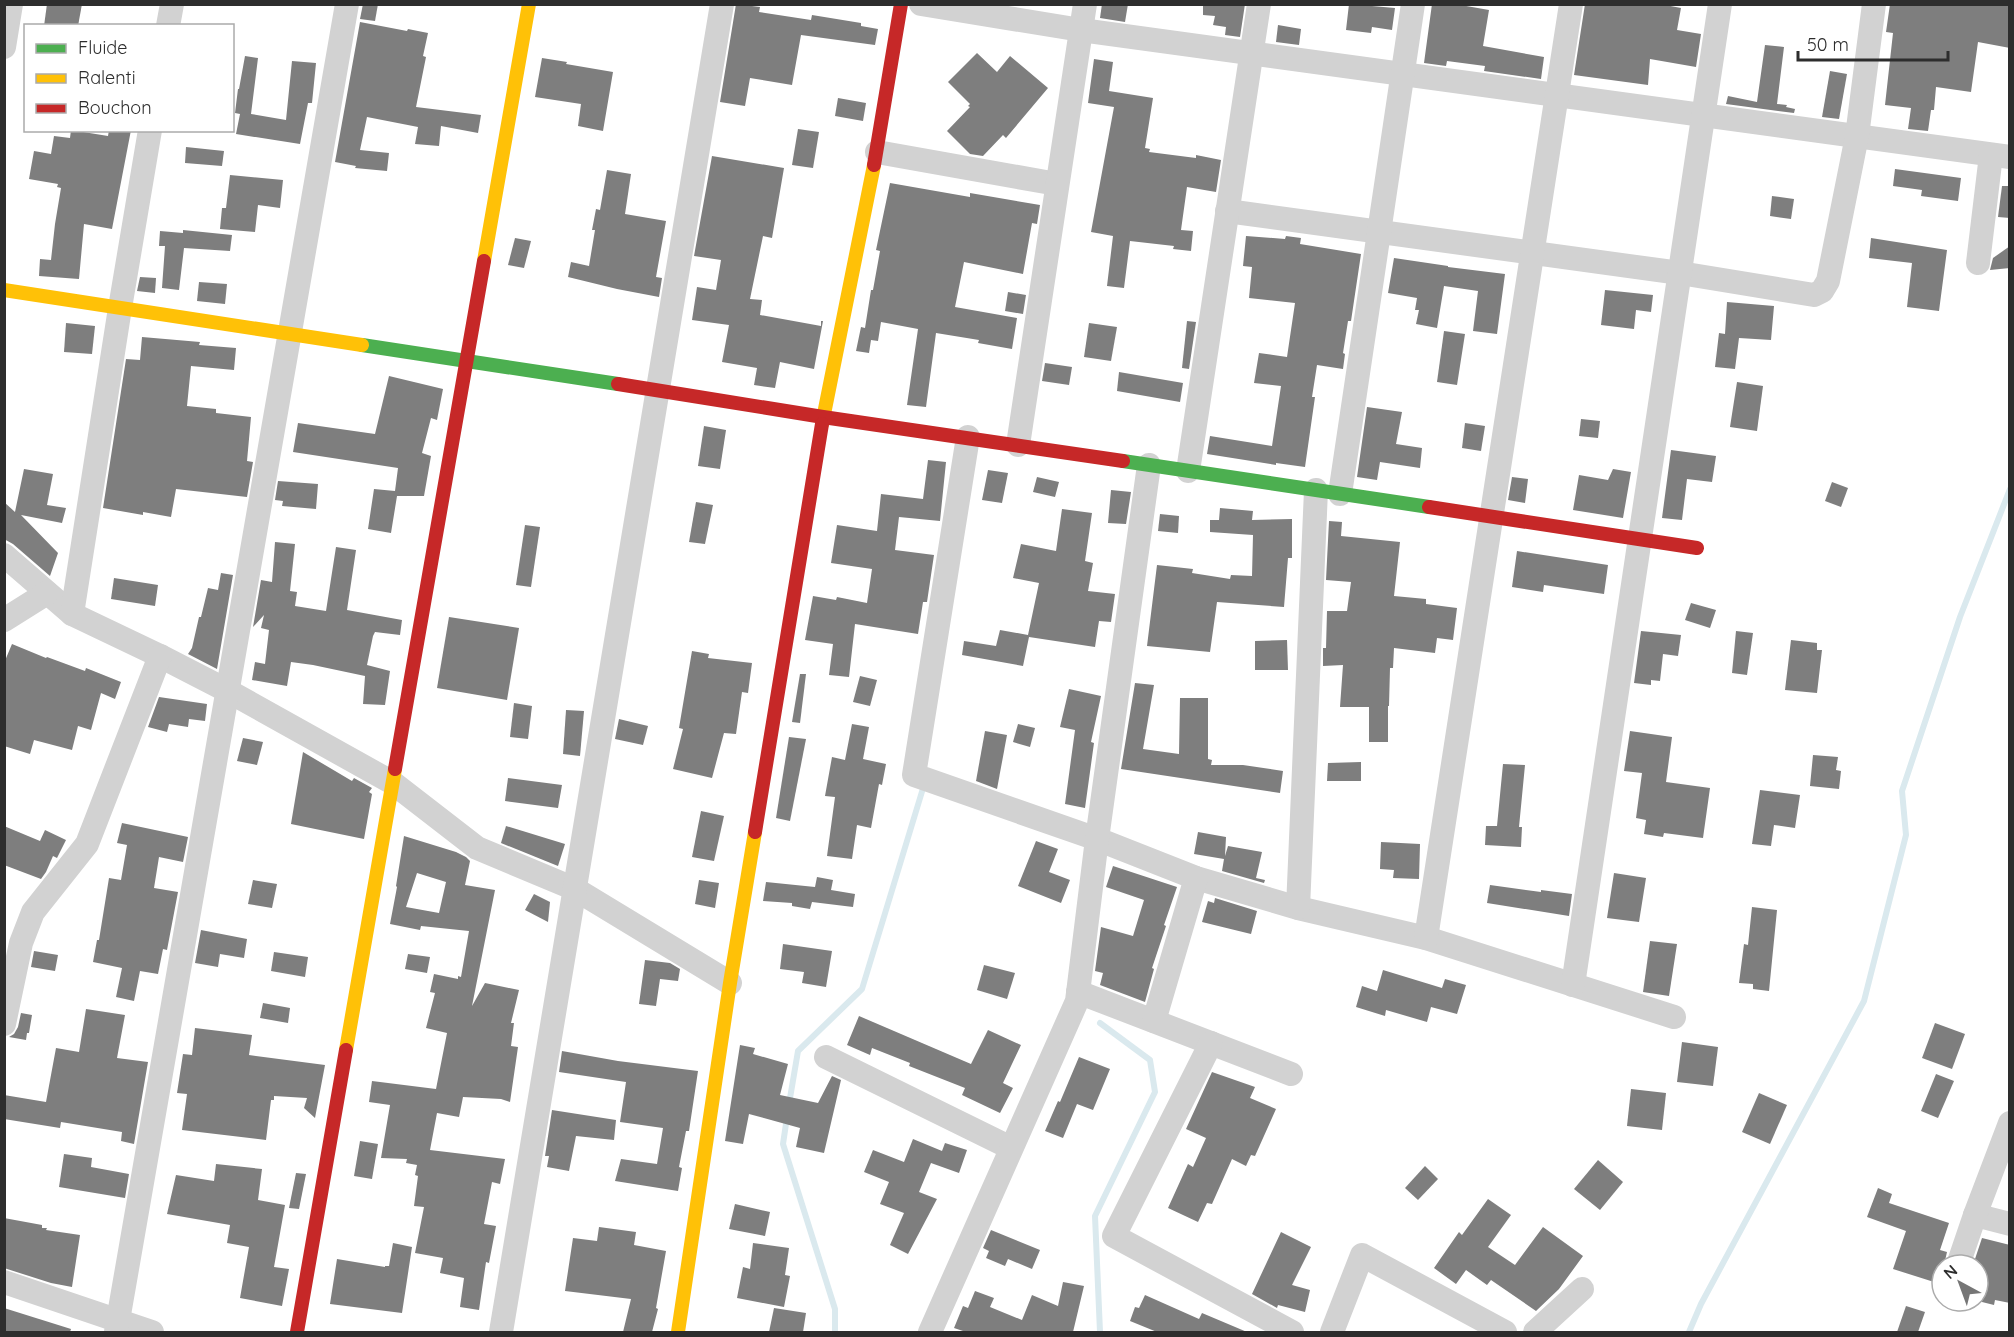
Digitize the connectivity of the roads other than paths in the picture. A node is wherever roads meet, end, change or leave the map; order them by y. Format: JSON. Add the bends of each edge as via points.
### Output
{"nodes":[{"id":1,"x":11,"y":4,"type":"edge"},
{"id":2,"x":172,"y":4,"type":"edge"},
{"id":3,"x":347,"y":4,"type":"edge"},
{"id":4,"x":530,"y":4,"type":"edge"},
{"id":5,"x":722,"y":4,"type":"edge"},
{"id":6,"x":901,"y":4,"type":"edge"},
{"id":7,"x":921,"y":4,"type":"edge"},
{"id":8,"x":1085,"y":4,"type":"edge"},
{"id":9,"x":1259,"y":4,"type":"edge"},
{"id":10,"x":1413,"y":4,"type":"edge"},
{"id":11,"x":1571,"y":4,"type":"edge"},
{"id":12,"x":1720,"y":4,"type":"edge"},
{"id":13,"x":1874,"y":4,"type":"edge"},
{"id":14,"x":168,"y":24,"type":"edge"},
{"id":15,"x":1081,"y":30,"type":"junction"},
{"id":16,"x":4,"y":47,"type":"edge"},
{"id":17,"x":1251,"y":53,"type":"junction"},
{"id":18,"x":1402,"y":74,"type":"junction"},
{"id":19,"x":1557,"y":95,"type":"junction"},
{"id":20,"x":1704,"y":115,"type":"junction"},
{"id":21,"x":150,"y":132,"type":"edge"},
{"id":22,"x":1857,"y":136,"type":"junction"},
{"id":23,"x":877,"y":152,"type":"junction"},
{"id":24,"x":2001,"y":156,"type":"edge"},
{"id":25,"x":1057,"y":184,"type":"junction"},
{"id":26,"x":1227,"y":212,"type":"junction"},
{"id":27,"x":1379,"y":232,"type":"junction"},
{"id":28,"x":1533,"y":253,"type":"junction"},
{"id":29,"x":1978,"y":263,"type":"dead end"},
{"id":30,"x":1680,"y":273,"type":"junction"},
{"id":31,"x":4,"y":290,"type":"edge"},
{"id":32,"x":120,"y":308,"type":"junction"},
{"id":33,"x":290,"y":334,"type":"junction"},
{"id":34,"x":467,"y":360,"type":"junction"},
{"id":35,"x":658,"y":390,"type":"junction"},
{"id":36,"x":823,"y":417,"type":"junction"},
{"id":37,"x":968,"y":437,"type":"junction"},
{"id":38,"x":1017,"y":445,"type":"junction"},
{"id":39,"x":1149,"y":465,"type":"junction"},
{"id":40,"x":1188,"y":471,"type":"junction"},
{"id":41,"x":1316,"y":490,"type":"junction"},
{"id":42,"x":1340,"y":494,"type":"junction"},
{"id":43,"x":1492,"y":517,"type":"junction"},
{"id":44,"x":1640,"y":540,"type":"junction"},
{"id":45,"x":1697,"y":548,"type":"dead end"},
{"id":46,"x":4,"y":555,"type":"edge"},
{"id":47,"x":47,"y":593,"type":"junction"},
{"id":48,"x":72,"y":614,"type":"junction"},
{"id":49,"x":4,"y":620,"type":"edge"},
{"id":50,"x":160,"y":656,"type":"junction"},
{"id":51,"x":228,"y":691,"type":"junction"},
{"id":52,"x":393,"y":783,"type":"junction"},
{"id":53,"x":1097,"y":839,"type":"junction"},
{"id":54,"x":1196,"y":878,"type":"junction"},
{"id":55,"x":575,"y":889,"type":"junction"},
{"id":56,"x":1298,"y":908,"type":"junction"},
{"id":57,"x":1426,"y":938,"type":"junction"},
{"id":58,"x":730,"y":983,"type":"junction"},
{"id":59,"x":1573,"y":985,"type":"junction"},
{"id":60,"x":1078,"y":992,"type":"junction"},
{"id":61,"x":1674,"y":1017,"type":"dead end"},
{"id":62,"x":1154,"y":1022,"type":"junction"},
{"id":63,"x":4,"y":1024,"type":"edge"},
{"id":64,"x":1211,"y":1043,"type":"junction"},
{"id":65,"x":826,"y":1057,"type":"dead end"},
{"id":66,"x":1291,"y":1074,"type":"dead end"},
{"id":67,"x":2010,"y":1123,"type":"edge"},
{"id":68,"x":1011,"y":1148,"type":"junction"},
{"id":69,"x":1975,"y":1215,"type":"junction"},
{"id":70,"x":2010,"y":1224,"type":"edge"},
{"id":71,"x":1962,"y":1253,"type":"edge"},
{"id":72,"x":4,"y":1282,"type":"edge"},
{"id":73,"x":1582,"y":1289,"type":"dead end"},
{"id":74,"x":117,"y":1327,"type":"edge"},
{"id":75,"x":152,"y":1332,"type":"edge"},
{"id":76,"x":297,"y":1332,"type":"edge"},
{"id":77,"x":501,"y":1332,"type":"edge"},
{"id":78,"x":678,"y":1332,"type":"edge"},
{"id":79,"x":930,"y":1332,"type":"edge"},
{"id":80,"x":1292,"y":1332,"type":"edge"},
{"id":81,"x":1332,"y":1332,"type":"edge"},
{"id":82,"x":1506,"y":1332,"type":"edge"},
{"id":83,"x":1535,"y":1332,"type":"edge"}],
"edges":[{"from":1,"to":16,"type":"street"},
{"from":2,"to":14,"type":"street"},
{"from":3,"to":33,"type":"street"},
{"from":4,"to":34,"type":"street"},
{"from":5,"to":35,"type":"street"},
{"from":6,"to":23,"type":"street"},
{"from":7,"to":15,"type":"street"},
{"from":8,"to":15,"type":"street"},
{"from":9,"to":17,"type":"street"},
{"from":10,"to":18,"type":"street"},
{"from":11,"to":19,"type":"street"},
{"from":12,"to":20,"type":"street"},
{"from":13,"to":22,"type":"street"},
{"from":15,"to":17,"type":"street"},
{"from":15,"to":25,"type":"street"},
{"from":17,"to":18,"type":"street"},
{"from":17,"to":26,"type":"street"},
{"from":18,"to":19,"type":"street"},
{"from":18,"to":27,"type":"street"},
{"from":19,"to":20,"type":"street"},
{"from":19,"to":28,"type":"street"},
{"from":20,"to":22,"type":"street"},
{"from":20,"to":30,"type":"street"},
{"from":21,"to":32,"type":"street"},
{"from":22,"to":24,"type":"street"},
{"from":22,"to":30,"type":"street","via":[[1828,281],[1822,291],[1814,295]]},
{"from":23,"to":25,"type":"street"},
{"from":23,"to":36,"type":"street"},
{"from":24,"to":29,"type":"street"},
{"from":25,"to":38,"type":"street"},
{"from":26,"to":27,"type":"street"},
{"from":26,"to":40,"type":"street"},
{"from":27,"to":28,"type":"street"},
{"from":27,"to":42,"type":"street"},
{"from":28,"to":30,"type":"street"},
{"from":28,"to":43,"type":"street"},
{"from":30,"to":44,"type":"street"},
{"from":31,"to":32,"type":"street"},
{"from":32,"to":33,"type":"street"},
{"from":32,"to":48,"type":"street"},
{"from":33,"to":34,"type":"street"},
{"from":33,"to":51,"type":"street"},
{"from":34,"to":35,"type":"street"},
{"from":34,"to":52,"type":"street"},
{"from":35,"to":36,"type":"street"},
{"from":35,"to":55,"type":"street"},
{"from":36,"to":37,"type":"street"},
{"from":36,"to":58,"type":"street"},
{"from":37,"to":38,"type":"street"},
{"from":37,"to":53,"type":"street","via":[[914,775]]},
{"from":38,"to":39,"type":"street"},
{"from":39,"to":40,"type":"street"},
{"from":39,"to":53,"type":"street"},
{"from":40,"to":41,"type":"street"},
{"from":41,"to":42,"type":"street"},
{"from":41,"to":56,"type":"street"},
{"from":42,"to":43,"type":"street"},
{"from":43,"to":44,"type":"street"},
{"from":43,"to":57,"type":"street"},
{"from":44,"to":45,"type":"street"},
{"from":44,"to":59,"type":"street"},
{"from":46,"to":47,"type":"street"},
{"from":47,"to":48,"type":"street"},
{"from":47,"to":49,"type":"street"},
{"from":48,"to":50,"type":"street"},
{"from":50,"to":51,"type":"street"},
{"from":50,"to":63,"type":"street","via":[[87,844],[33,912],[21,943]]},
{"from":51,"to":52,"type":"street"},
{"from":51,"to":74,"type":"street"},
{"from":52,"to":55,"type":"street","via":[[477,848]]},
{"from":52,"to":76,"type":"street"},
{"from":53,"to":54,"type":"street"},
{"from":53,"to":60,"type":"street"},
{"from":54,"to":56,"type":"street"},
{"from":54,"to":62,"type":"street"},
{"from":55,"to":58,"type":"street"},
{"from":55,"to":77,"type":"street"},
{"from":56,"to":57,"type":"street"},
{"from":57,"to":59,"type":"street"},
{"from":58,"to":78,"type":"street"},
{"from":59,"to":61,"type":"street"},
{"from":60,"to":62,"type":"street"},
{"from":60,"to":68,"type":"street"},
{"from":62,"to":64,"type":"street"},
{"from":64,"to":66,"type":"street"},
{"from":64,"to":80,"type":"street","via":[[1114,1236]]},
{"from":65,"to":68,"type":"street"},
{"from":67,"to":69,"type":"street"},
{"from":68,"to":79,"type":"street"},
{"from":69,"to":70,"type":"street"},
{"from":69,"to":71,"type":"street"},
{"from":72,"to":74,"type":"street"},
{"from":73,"to":83,"type":"street"},
{"from":74,"to":75,"type":"street"},
{"from":81,"to":82,"type":"street","via":[[1362,1255]]}]}
